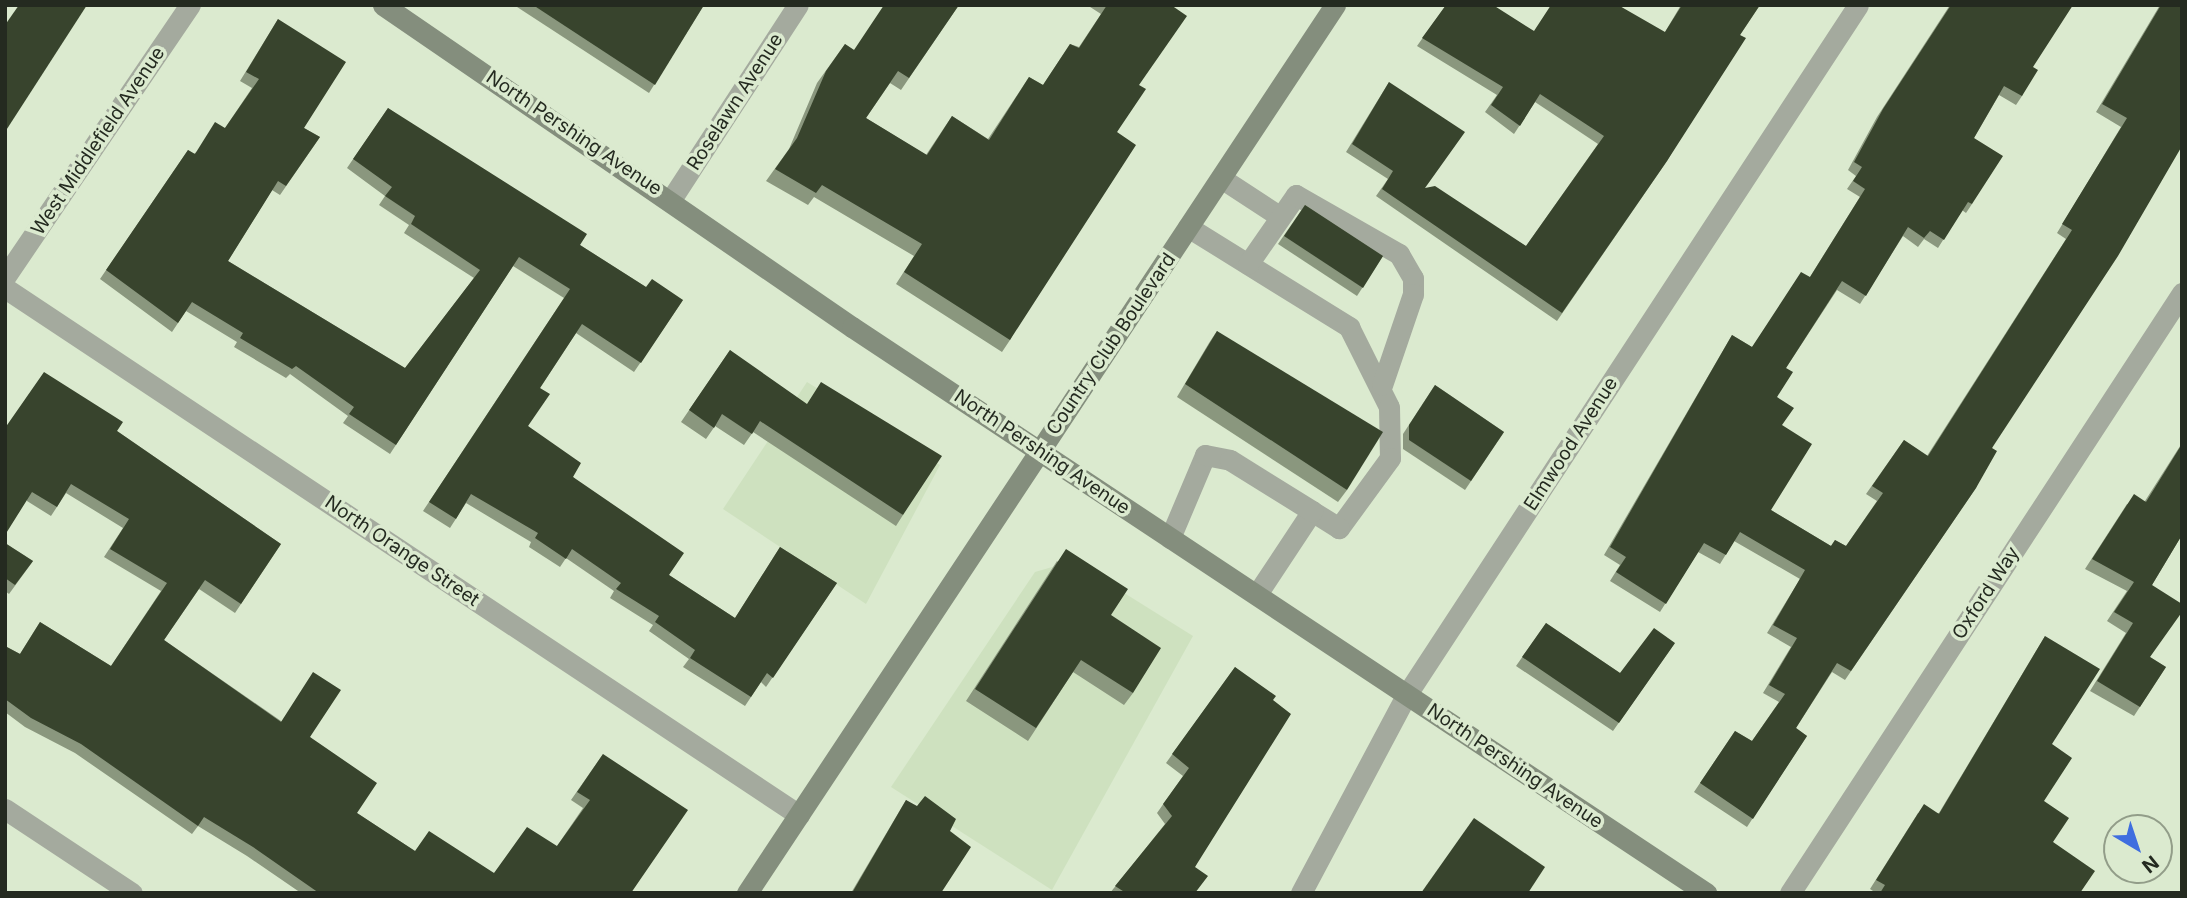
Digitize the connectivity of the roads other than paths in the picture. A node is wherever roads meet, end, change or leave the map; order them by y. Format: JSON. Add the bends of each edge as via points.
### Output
{"nodes":[{"id":1,"x":190,"y":5,"type":"edge"},
{"id":2,"x":383,"y":5,"type":"edge"},
{"id":3,"x":798,"y":5,"type":"edge"},
{"id":4,"x":1335,"y":5,"type":"edge"},
{"id":5,"x":1858,"y":5,"type":"edge"},
{"id":6,"x":1221,"y":178,"type":"junction"},
{"id":7,"x":672,"y":198,"type":"junction"},
{"id":8,"x":1279,"y":216,"type":"junction"},
{"id":9,"x":1188,"y":227,"type":"junction"},
{"id":10,"x":1248,"y":264,"type":"junction"},
{"id":11,"x":5,"y":276,"type":"edge"},
{"id":12,"x":5,"y":288,"type":"edge"},
{"id":13,"x":2182,"y":293,"type":"edge"},
{"id":14,"x":1382,"y":385,"type":"junction"},
{"id":15,"x":1040,"y":450,"type":"junction"},
{"id":16,"x":1312,"y":511,"type":"junction"},
{"id":17,"x":1170,"y":538,"type":"junction"},
{"id":18,"x":1257,"y":594,"type":"junction"},
{"id":19,"x":1406,"y":694,"type":"junction"},
{"id":20,"x":5,"y":809,"type":"edge"},
{"id":21,"x":799,"y":815,"type":"junction"},
{"id":22,"x":132,"y":893,"type":"edge"},
{"id":23,"x":747,"y":893,"type":"edge"},
{"id":24,"x":1301,"y":893,"type":"edge"},
{"id":25,"x":1706,"y":893,"type":"edge"},
{"id":26,"x":1790,"y":893,"type":"edge"}],
"edges":[{"from":1,"to":11,"type":"street","name":"West Middlefield Avenue"},
{"from":2,"to":7,"type":"main road","name":"North Pershing Avenue"},
{"from":3,"to":7,"type":"street","name":"Roselawn Avenue"},
{"from":4,"to":6,"type":"main road","name":"Country Club Boulevard"},
{"from":5,"to":19,"type":"street","name":"Elmwood Avenue"},
{"from":6,"to":8,"type":"street"},
{"from":6,"to":9,"type":"main road","name":"Country Club Boulevard"},
{"from":7,"to":15,"type":"main road","name":"North Pershing Avenue"},
{"from":8,"to":10,"type":"street"},
{"from":8,"to":14,"type":"street","via":[[1296,195],[1306,195],[1407,264],[1413,278],[1408,320]]},
{"from":9,"to":10,"type":"street"},
{"from":9,"to":15,"type":"main road","name":"Country Club Boulevard"},
{"from":10,"to":14,"type":"street","via":[[1349,327]]},
{"from":12,"to":21,"type":"street","name":"North Orange Street"},
{"from":13,"to":26,"type":"street","name":"Oxford Way"},
{"from":14,"to":16,"type":"street","via":[[1392,428],[1390,458],[1339,528]]},
{"from":15,"to":17,"type":"main road","name":"North Pershing Avenue"},
{"from":15,"to":21,"type":"main road","name":"Country Club Boulevard"},
{"from":16,"to":17,"type":"street","via":[[1230,460],[1205,456]]},
{"from":16,"to":18,"type":"street"},
{"from":17,"to":18,"type":"main road","name":"North Pershing Avenue"},
{"from":18,"to":19,"type":"main road","name":"North Pershing Avenue"},
{"from":19,"to":24,"type":"street","name":"Elmwood Avenue"},
{"from":19,"to":25,"type":"main road","name":"North Pershing Avenue"},
{"from":20,"to":22,"type":"street"},
{"from":21,"to":23,"type":"main road","name":"Country Club Boulevard"}]}
